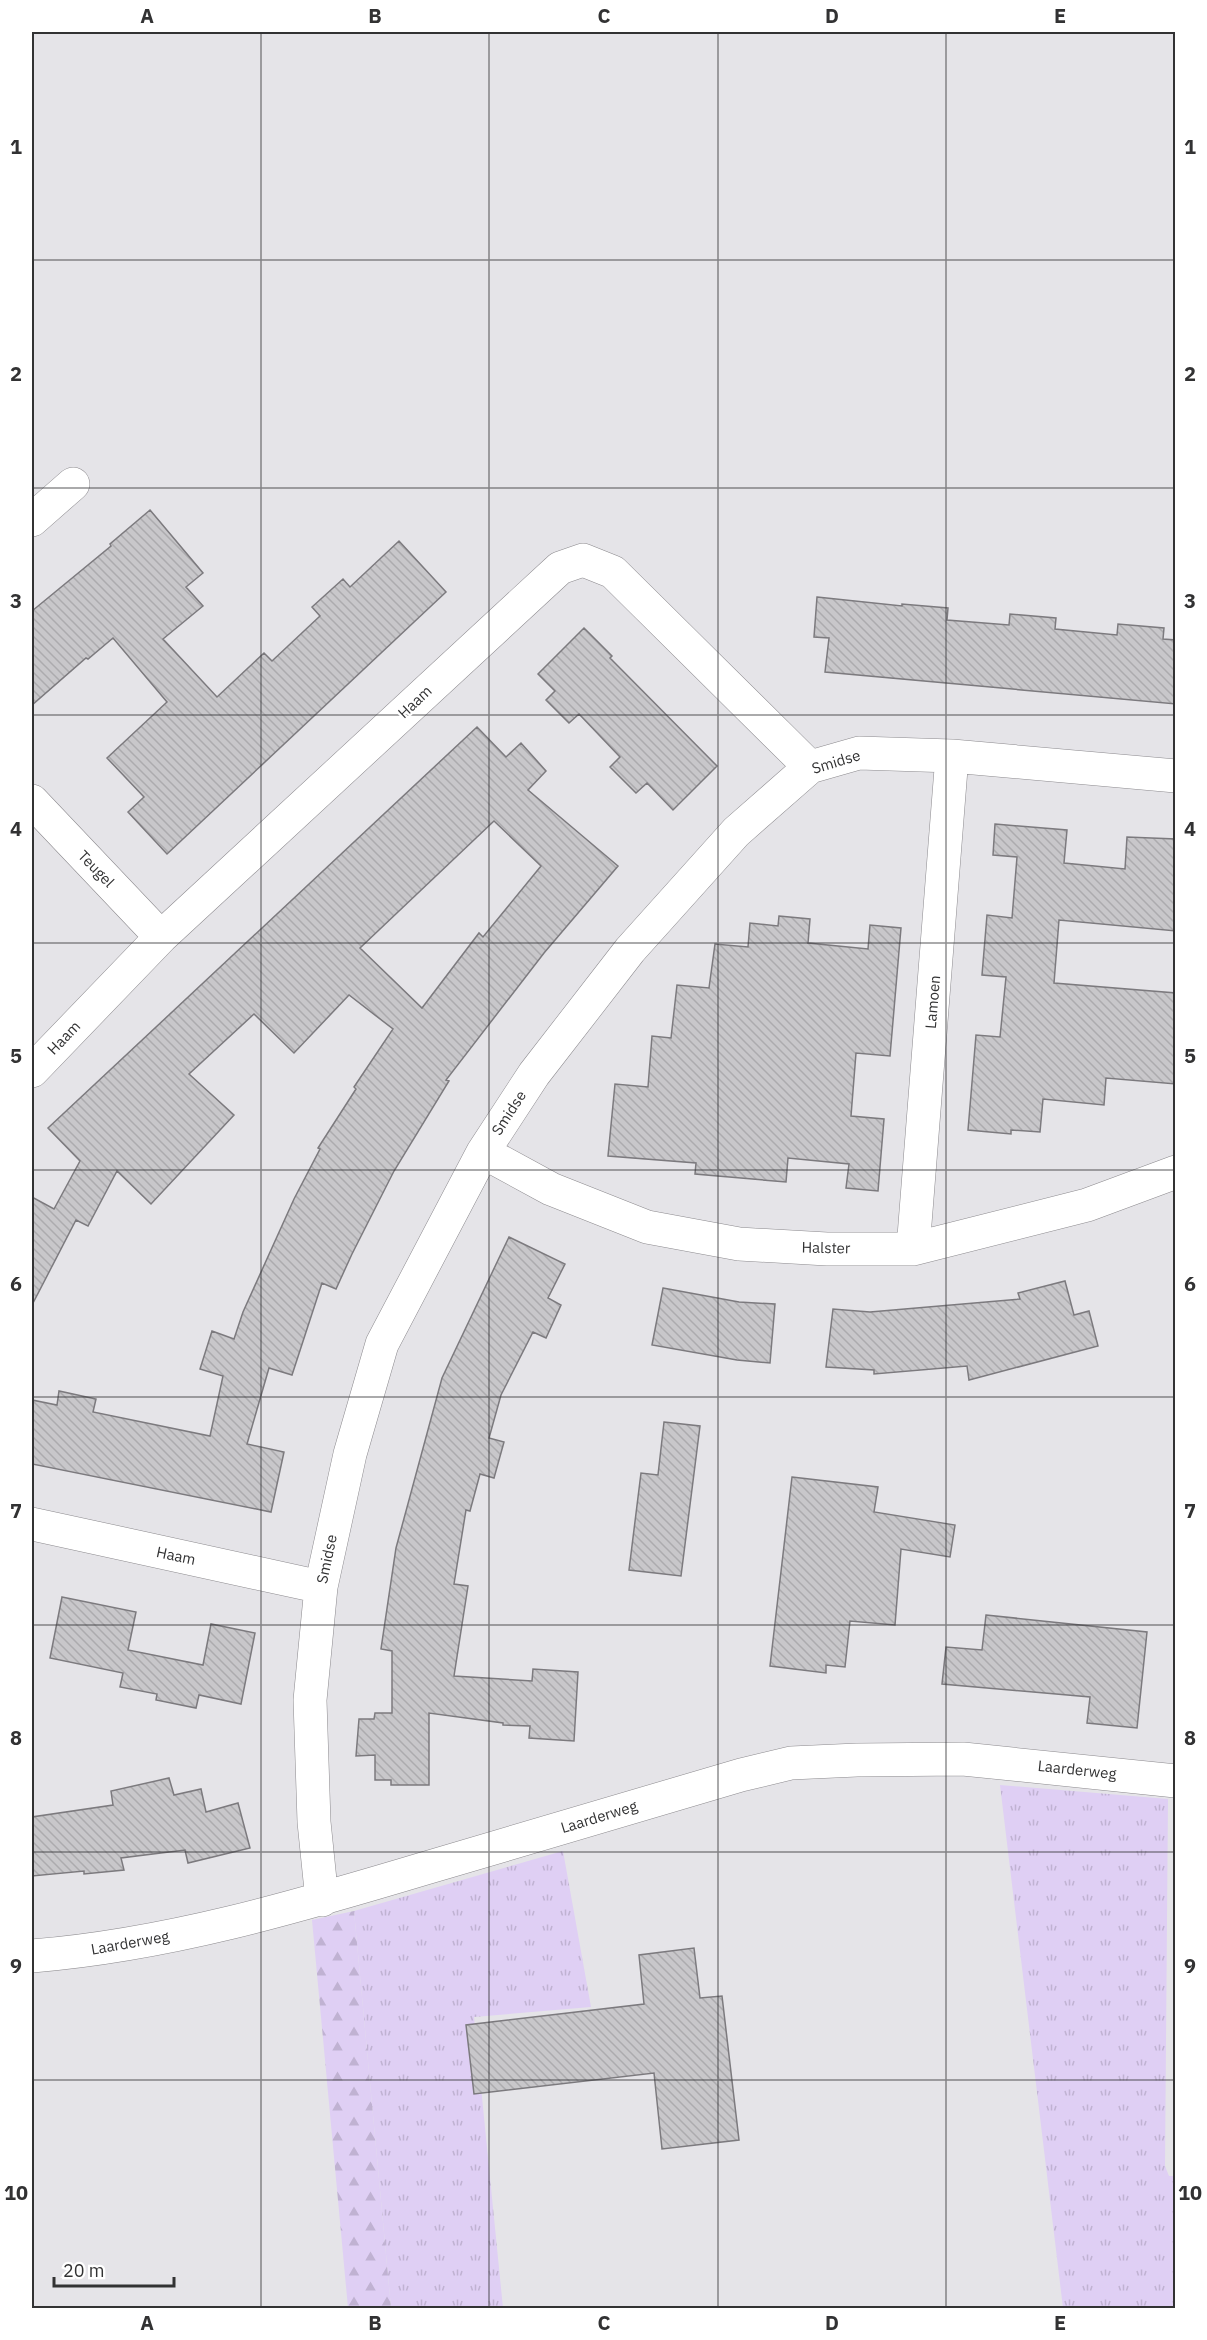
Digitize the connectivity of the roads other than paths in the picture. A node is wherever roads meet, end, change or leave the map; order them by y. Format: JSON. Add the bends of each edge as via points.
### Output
{"nodes":[{"id":1,"x":73,"y":484,"type":"dead end"},
{"id":2,"x":32,"y":520,"type":"edge"},
{"id":3,"x":952,"y":756,"type":"junction"},
{"id":4,"x":810,"y":767,"type":"junction"},
{"id":5,"x":1176,"y":776,"type":"edge"},
{"id":6,"x":32,"y":801,"type":"edge"},
{"id":7,"x":161,"y":937,"type":"junction"},
{"id":8,"x":32,"y":1071,"type":"edge"},
{"id":9,"x":483,"y":1152,"type":"junction"},
{"id":10,"x":1176,"y":1172,"type":"edge"},
{"id":11,"x":913,"y":1249,"type":"junction"},
{"id":12,"x":32,"y":1524,"type":"edge"},
{"id":13,"x":321,"y":1587,"type":"junction"},
{"id":14,"x":1176,"y":1781,"type":"edge"},
{"id":15,"x":322,"y":1900,"type":"junction"},
{"id":16,"x":32,"y":1956,"type":"edge"}],
"edges":[{"from":1,"to":2,"type":"street"},
{"from":3,"to":4,"type":"street","name":"Smidse","via":[[859,753]]},
{"from":3,"to":5,"type":"street","name":"Smidse"},
{"from":3,"to":11,"type":"street","name":"Lamoen"},
{"from":4,"to":7,"type":"street","name":"Haam","via":[[613,572],[583,560],[560,568]]},
{"from":4,"to":9,"type":"street","name":"Smidse","via":[[736,832],[630,950],[534,1074]]},
{"from":6,"to":7,"type":"street","name":"Teugel"},
{"from":7,"to":8,"type":"street","name":"Haam"},
{"from":9,"to":11,"type":"street","name":"Halster","via":[[551,1189],[647,1227],[739,1244]]},
{"from":9,"to":13,"type":"street","name":"Smidse","via":[[382,1344],[350,1454]]},
{"from":10,"to":11,"type":"street","name":"Halster","via":[[1087,1205]]},
{"from":12,"to":13,"type":"street","name":"Haam"},
{"from":13,"to":15,"type":"street","name":"Smidse","via":[[310,1700],[314,1822]]},
{"from":14,"to":15,"type":"street","name":"Laarderweg","via":[[963,1759],[791,1763]]},
{"from":15,"to":16,"type":"street","name":"Laarderweg","via":[[188,1933],[91,1951]]}]}
